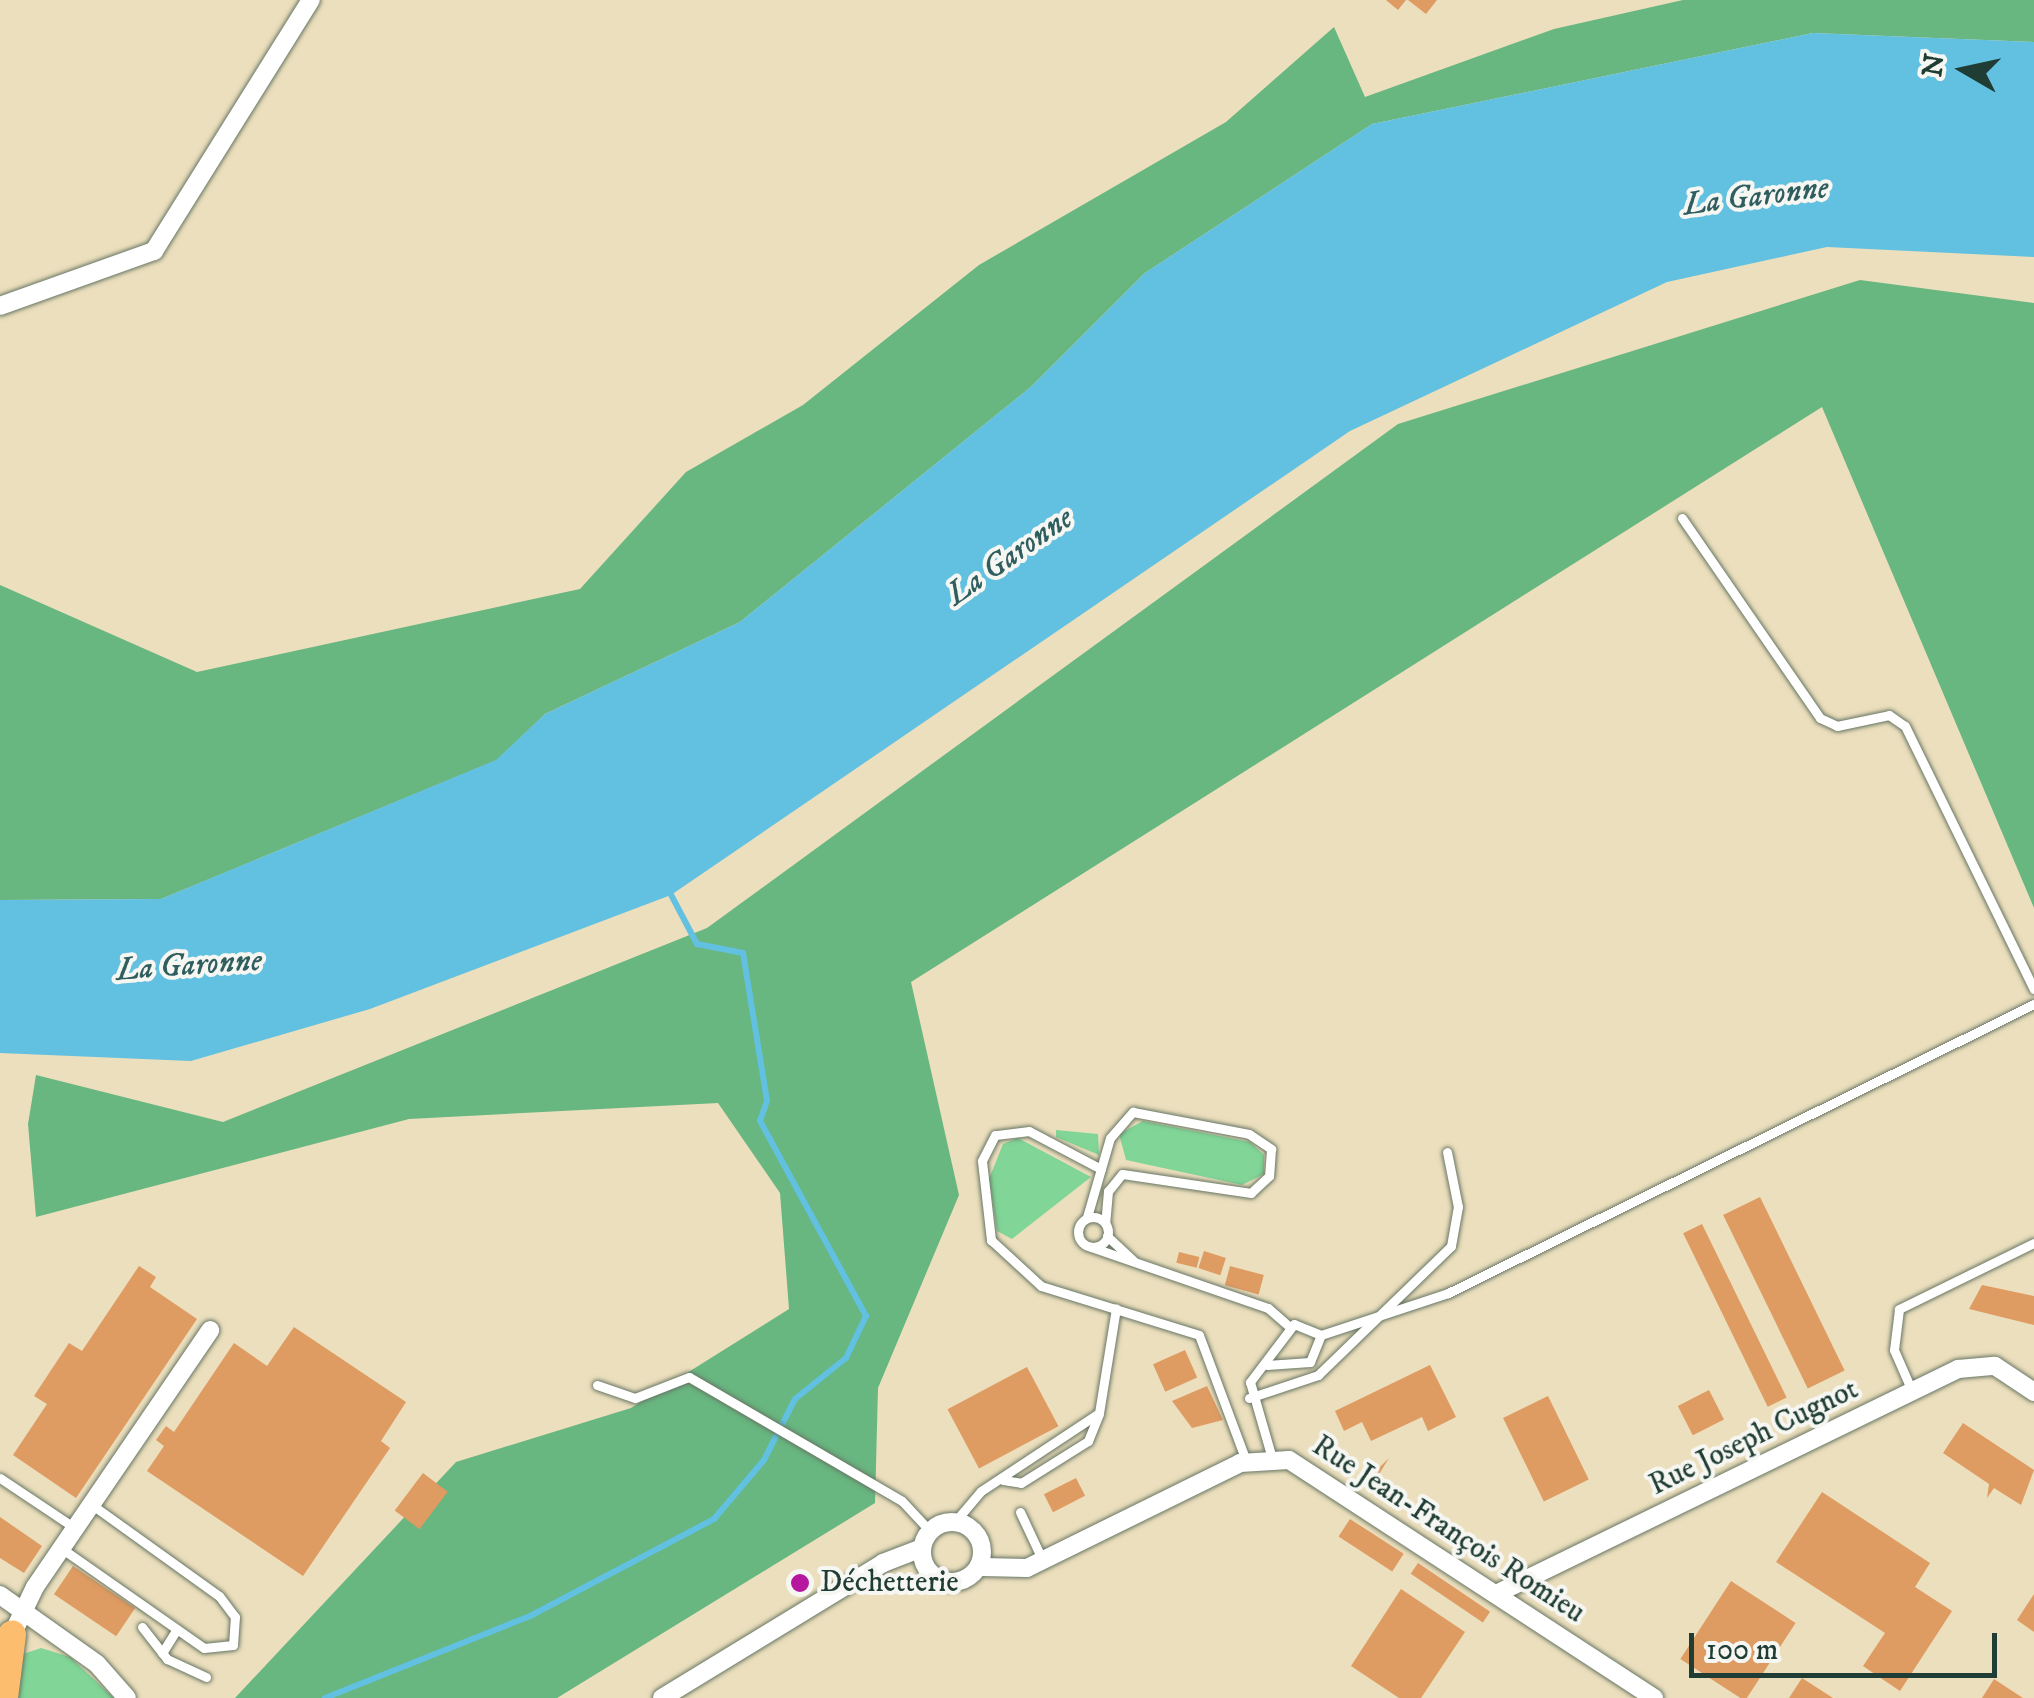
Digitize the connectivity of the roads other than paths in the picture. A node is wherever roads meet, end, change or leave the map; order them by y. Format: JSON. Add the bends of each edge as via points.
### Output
{"nodes":[{"id":1,"x":311,"y":0,"type":"edge"},
{"id":2,"x":0,"y":306,"type":"edge"},
{"id":3,"x":1682,"y":518,"type":"dead end"},
{"id":4,"x":2034,"y":989,"type":"edge"},
{"id":5,"x":2034,"y":1004,"type":"edge"},
{"id":6,"x":1447,"y":1152,"type":"dead end"},
{"id":7,"x":1101,"y":1169,"type":"junction"},
{"id":8,"x":1087,"y":1217,"type":"junction"},
{"id":9,"x":1105,"y":1223,"type":"junction"},
{"id":10,"x":1107,"y":1236,"type":"junction"},
{"id":11,"x":2034,"y":1243,"type":"edge"},
{"id":12,"x":1092,"y":1248,"type":"junction"},
{"id":13,"x":1136,"y":1263,"type":"junction"},
{"id":14,"x":1116,"y":1308,"type":"junction"},
{"id":15,"x":1368,"y":1322,"type":"junction"},
{"id":16,"x":1290,"y":1327,"type":"junction"},
{"id":17,"x":210,"y":1330,"type":"dead end"},
{"id":18,"x":1321,"y":1335,"type":"junction"},
{"id":19,"x":1266,"y":1366,"type":"junction"},
{"id":20,"x":597,"y":1385,"type":"dead end"},
{"id":21,"x":1912,"y":1392,"type":"junction"},
{"id":22,"x":2034,"y":1392,"type":"edge"},
{"id":23,"x":1248,"y":1398,"type":"junction"},
{"id":24,"x":1272,"y":1458,"type":"junction"},
{"id":25,"x":1246,"y":1461,"type":"junction"},
{"id":26,"x":0,"y":1478,"type":"edge"},
{"id":27,"x":91,"y":1504,"type":"junction"},
{"id":28,"x":1020,"y":1512,"type":"dead end"},
{"id":29,"x":953,"y":1524,"type":"junction"},
{"id":30,"x":75,"y":1528,"type":"junction"},
{"id":31,"x":928,"y":1529,"type":"junction"},
{"id":32,"x":61,"y":1548,"type":"junction"},
{"id":33,"x":920,"y":1550,"type":"junction"},
{"id":34,"x":1043,"y":1562,"type":"junction"},
{"id":35,"x":982,"y":1567,"type":"junction"},
{"id":36,"x":1498,"y":1592,"type":"junction"},
{"id":37,"x":0,"y":1596,"type":"edge"},
{"id":38,"x":142,"y":1627,"type":"dead end"},
{"id":39,"x":177,"y":1629,"type":"junction"},
{"id":40,"x":11,"y":1631,"type":"edge"},
{"id":41,"x":162,"y":1653,"type":"junction"},
{"id":42,"x":206,"y":1677,"type":"dead end"},
{"id":43,"x":4,"y":1698,"type":"edge"},
{"id":44,"x":127,"y":1698,"type":"edge"},
{"id":45,"x":662,"y":1698,"type":"edge"},
{"id":46,"x":1654,"y":1698,"type":"edge"}],
"edges":[{"from":1,"to":2,"type":"street","via":[[154,252]]},
{"from":3,"to":4,"type":"lane","via":[[1820,718],[1837,726],[1890,715],[1906,726]]},
{"from":5,"to":15,"type":"lane","via":[[1448,1293]]},
{"from":6,"to":15,"type":"lane","via":[[1458,1207],[1450,1246]]},
{"from":7,"to":8,"type":"lane"},
{"from":7,"to":9,"type":"lane","via":[[1114,1130],[1133,1112],[1249,1134],[1273,1156],[1251,1193],[1122,1174],[1108,1191]]},
{"from":7,"to":14,"type":"lane","via":[[1021,1129],[996,1135],[982,1161],[998,1250],[1041,1286]]},
{"from":8,"to":9,"type":"lane"},
{"from":8,"to":12,"type":"lane","via":[[1077,1234]]},
{"from":9,"to":10,"type":"lane"},
{"from":10,"to":12,"type":"lane"},
{"from":10,"to":13,"type":"lane"},
{"from":11,"to":21,"type":"lane","via":[[1899,1309],[1892,1335]]},
{"from":12,"to":13,"type":"lane"},
{"from":13,"to":16,"type":"lane","via":[[1268,1308]]},
{"from":14,"to":25,"type":"lane","via":[[1204,1340]]},
{"from":14,"to":29,"type":"lane","via":[[1100,1413]]},
{"from":15,"to":18,"type":"lane"},
{"from":15,"to":23,"type":"lane","via":[[1318,1375]]},
{"from":16,"to":18,"type":"lane","via":[[1310,1324]]},
{"from":16,"to":19,"type":"lane"},
{"from":17,"to":27,"type":"street"},
{"from":18,"to":19,"type":"lane","via":[[1310,1362]]},
{"from":19,"to":23,"type":"lane"},
{"from":20,"to":31,"type":"lane","via":[[635,1398],[689,1377],[902,1501]]},
{"from":21,"to":22,"type":"street","name":"Rue Joseph Cugnot","via":[[1958,1369],[1996,1366]]},
{"from":21,"to":36,"type":"street","name":"Rue Joseph Cugnot"},
{"from":23,"to":24,"type":"lane"},
{"from":24,"to":25,"type":"street","name":"Rue Jean-François Romieu"},
{"from":24,"to":36,"type":"street","name":"Rue Jean-François Romieu","via":[[1320,1475]]},
{"from":25,"to":34,"type":"street","name":"Rue Jean-François Romieu"},
{"from":26,"to":30,"type":"lane"},
{"from":27,"to":30,"type":"street"},
{"from":27,"to":39,"type":"lane","via":[[220,1596],[239,1632],[233,1645],[216,1648]]},
{"from":28,"to":34,"type":"lane"},
{"from":29,"to":31,"type":"street"},
{"from":29,"to":35,"type":"street","via":[[981,1542]]},
{"from":30,"to":32,"type":"street"},
{"from":31,"to":33,"type":"street"},
{"from":32,"to":39,"type":"lane"},
{"from":32,"to":40,"type":"street"},
{"from":33,"to":35,"type":"street","name":"Rue Jean-François Romieu","via":[[928,1568],[952,1581]]},
{"from":33,"to":45,"type":"street","via":[[882,1563]]},
{"from":34,"to":35,"type":"street","name":"Rue Jean-François Romieu"},
{"from":36,"to":46,"type":"street","name":"Rue Jean-François Romieu"},
{"from":37,"to":40,"type":"street"},
{"from":38,"to":41,"type":"lane"},
{"from":39,"to":41,"type":"lane"},
{"from":40,"to":43,"type":"main road"},
{"from":40,"to":44,"type":"street","via":[[97,1664]]},
{"from":41,"to":42,"type":"lane"}]}
